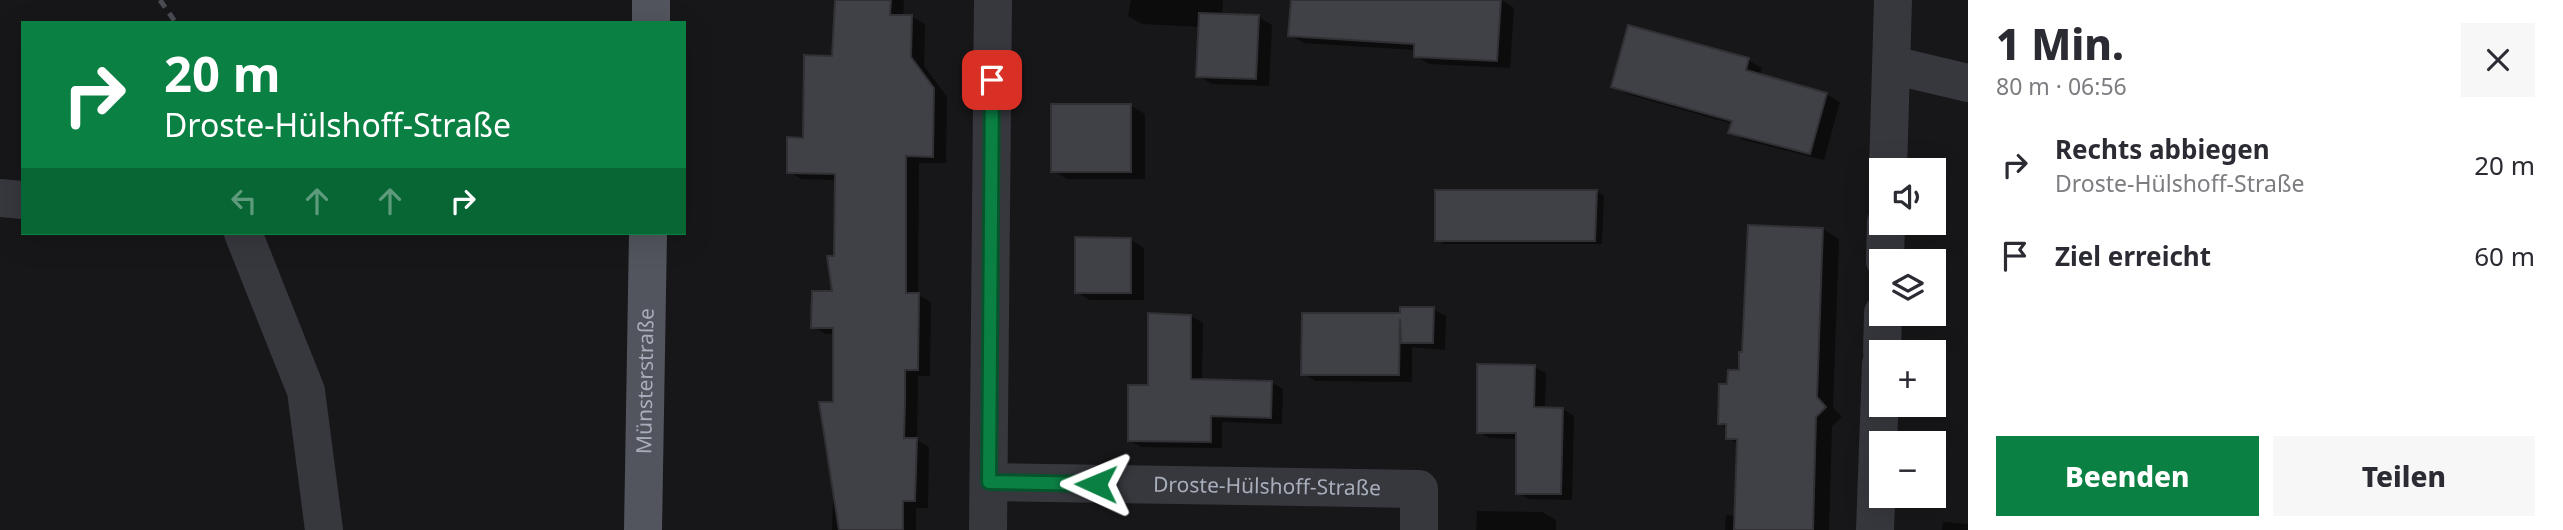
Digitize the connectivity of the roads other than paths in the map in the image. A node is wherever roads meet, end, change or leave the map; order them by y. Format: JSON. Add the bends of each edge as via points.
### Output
{"nodes":[{"id":1,"x":651,"y":0,"type":"edge"},
{"id":2,"x":993,"y":0,"type":"edge"},
{"id":3,"x":1894,"y":0,"type":"edge"},
{"id":4,"x":651,"y":21,"type":"edge"},
{"id":5,"x":1892,"y":65,"type":"junction"},
{"id":6,"x":1968,"y":83,"type":"edge"},
{"id":7,"x":1888,"y":158,"type":"edge"},
{"id":8,"x":0,"y":198,"type":"edge"},
{"id":9,"x":21,"y":200,"type":"edge"},
{"id":10,"x":244,"y":235,"type":"edge"},
{"id":11,"x":648,"y":235,"type":"edge"},
{"id":12,"x":1879,"y":417,"type":"edge"},
{"id":13,"x":989,"y":482,"type":"junction"},
{"id":14,"x":324,"y":530,"type":"edge"},
{"id":15,"x":643,"y":530,"type":"edge"},
{"id":16,"x":988,"y":530,"type":"edge"},
{"id":17,"x":1419,"y":530,"type":"edge"},
{"id":18,"x":1875,"y":530,"type":"edge"}],
"edges":[{"from":1,"to":4,"type":"main road"},
{"from":2,"to":13,"type":"street"},
{"from":3,"to":5,"type":"street"},
{"from":5,"to":6,"type":"street"},
{"from":5,"to":7,"type":"street"},
{"from":8,"to":9,"type":"street"},
{"from":10,"to":14,"type":"street","via":[[306,391]]},
{"from":11,"to":15,"type":"main road","name":"Münsterstraße"},
{"from":12,"to":18,"type":"street"},
{"from":13,"to":16,"type":"street"},
{"from":13,"to":17,"type":"street","name":"Droste-Hülshoff-Straße","via":[[1419,489]]}]}
